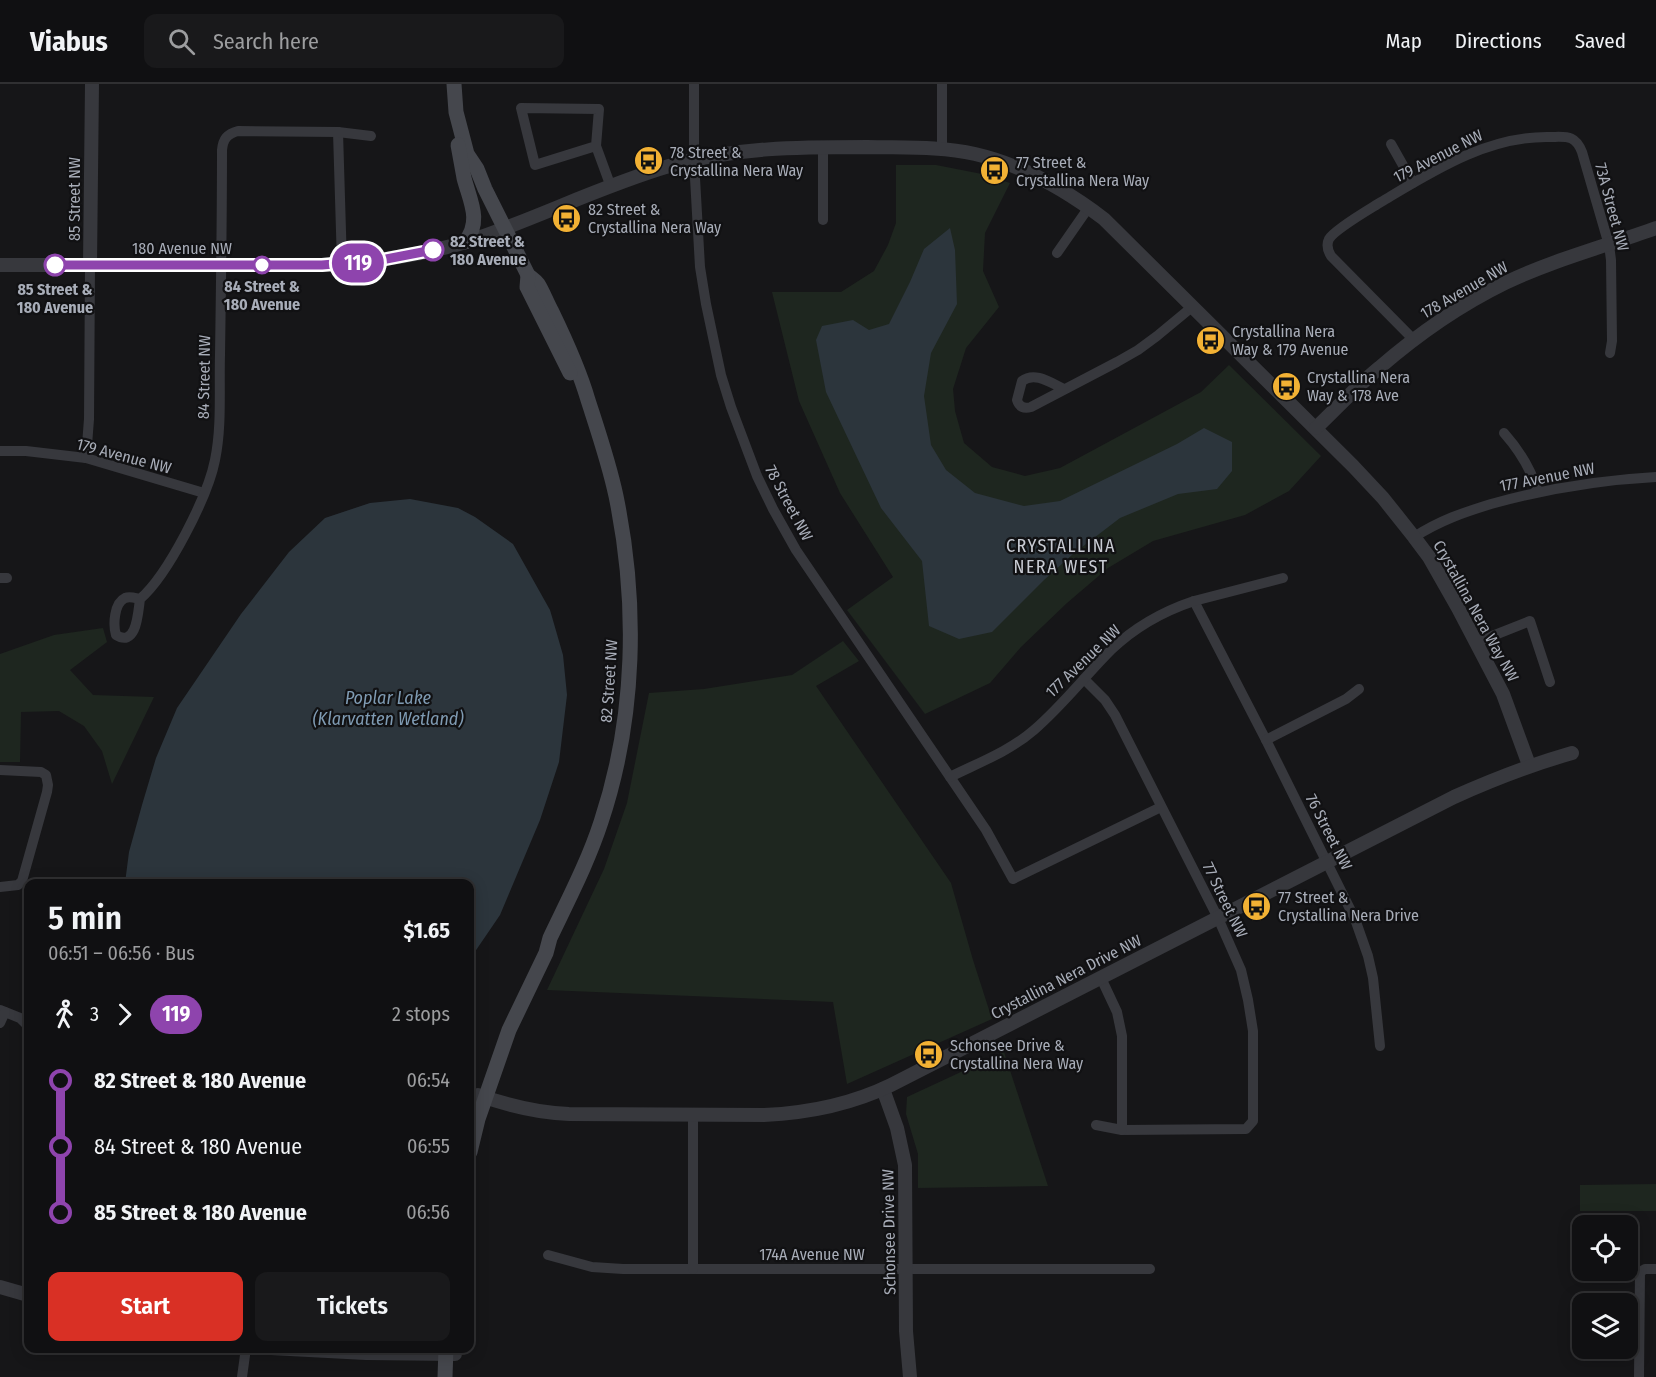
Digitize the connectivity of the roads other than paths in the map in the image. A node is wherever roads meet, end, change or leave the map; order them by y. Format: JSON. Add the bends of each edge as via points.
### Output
{"nodes":[{"id":1,"x":92,"y":84,"type":"edge"},
{"id":2,"x":455,"y":84,"type":"edge"},
{"id":3,"x":694,"y":84,"type":"edge"},
{"id":4,"x":942,"y":84,"type":"edge"},
{"id":5,"x":456,"y":112,"type":"junction"},
{"id":6,"x":338,"y":132,"type":"junction"},
{"id":7,"x":371,"y":136,"type":"dead end"},
{"id":8,"x":1578,"y":141,"type":"joint"},
{"id":9,"x":1391,"y":144,"type":"dead end"},
{"id":10,"x":596,"y":146,"type":"junction"},
{"id":11,"x":823,"y":147,"type":"junction"},
{"id":12,"x":942,"y":148,"type":"junction"},
{"id":13,"x":694,"y":160,"type":"junction"},
{"id":14,"x":477,"y":169,"type":"junction"},
{"id":15,"x":1413,"y":183,"type":"junction"},
{"id":16,"x":611,"y":187,"type":"junction"},
{"id":17,"x":1089,"y":207,"type":"junction"},
{"id":18,"x":823,"y":220,"type":"dead end"},
{"id":19,"x":504,"y":228,"type":"junction"},
{"id":20,"x":1656,"y":228,"type":"edge"},
{"id":21,"x":465,"y":242,"type":"junction"},
{"id":22,"x":1609,"y":245,"type":"junction"},
{"id":23,"x":1058,"y":253,"type":"dead end"},
{"id":24,"x":342,"y":264,"type":"junction"},
{"id":25,"x":0,"y":265,"type":"edge"},
{"id":26,"x":90,"y":265,"type":"junction"},
{"id":27,"x":222,"y":265,"type":"junction"},
{"id":28,"x":1192,"y":307,"type":"junction"},
{"id":29,"x":1413,"y":339,"type":"junction"},
{"id":30,"x":1610,"y":353,"type":"dead end"},
{"id":31,"x":1064,"y":388,"type":"dead end"},
{"id":32,"x":1316,"y":428,"type":"junction"},
{"id":33,"x":1504,"y":433,"type":"dead end"},
{"id":34,"x":0,"y":451,"type":"edge"},
{"id":35,"x":87,"y":458,"type":"junction"},
{"id":36,"x":1656,"y":477,"type":"edge"},
{"id":37,"x":1538,"y":492,"type":"junction"},
{"id":38,"x":204,"y":493,"type":"junction"},
{"id":39,"x":1414,"y":537,"type":"junction"},
{"id":40,"x":1282,"y":578,"type":"dead end"},
{"id":41,"x":140,"y":599,"type":"dead end"},
{"id":42,"x":1194,"y":601,"type":"junction"},
{"id":43,"x":1477,"y":642,"type":"junction"},
{"id":44,"x":1084,"y":679,"type":"junction"},
{"id":45,"x":1550,"y":682,"type":"dead end"},
{"id":46,"x":1359,"y":688,"type":"dead end"},
{"id":47,"x":1266,"y":740,"type":"junction"},
{"id":48,"x":1572,"y":753,"type":"dead end"},
{"id":49,"x":1529,"y":765,"type":"junction"},
{"id":50,"x":0,"y":770,"type":"edge"},
{"id":51,"x":950,"y":777,"type":"junction"},
{"id":52,"x":1161,"y":807,"type":"junction"},
{"id":53,"x":1327,"y":862,"type":"junction"},
{"id":54,"x":0,"y":887,"type":"edge"},
{"id":55,"x":1218,"y":918,"type":"junction"},
{"id":56,"x":1101,"y":978,"type":"junction"},
{"id":57,"x":2,"y":1011,"type":"edge"},
{"id":58,"x":24,"y":1022,"type":"edge"},
{"id":59,"x":0,"y":1023,"type":"edge"},
{"id":60,"x":1380,"y":1046,"type":"dead end"},
{"id":61,"x":883,"y":1089,"type":"junction"},
{"id":62,"x":482,"y":1096,"type":"junction"},
{"id":63,"x":474,"y":1111,"type":"edge"},
{"id":64,"x":693,"y":1115,"type":"junction"},
{"id":65,"x":1096,"y":1125,"type":"dead end"},
{"id":66,"x":1122,"y":1130,"type":"junction"},
{"id":67,"x":474,"y":1133,"type":"edge"},
{"id":68,"x":548,"y":1255,"type":"dead end"},
{"id":69,"x":907,"y":1268,"type":"junction"},
{"id":70,"x":693,"y":1269,"type":"junction"},
{"id":71,"x":1150,"y":1269,"type":"dead end"},
{"id":72,"x":1656,"y":1269,"type":"edge"},
{"id":73,"x":0,"y":1287,"type":"edge"},
{"id":74,"x":24,"y":1294,"type":"edge"},
{"id":75,"x":245,"y":1353,"type":"edge"},
{"id":76,"x":450,"y":1353,"type":"edge"},
{"id":77,"x":450,"y":1353,"type":"edge"},
{"id":78,"x":242,"y":1377,"type":"edge"},
{"id":79,"x":445,"y":1377,"type":"edge"},
{"id":80,"x":455,"y":1377,"type":"edge"},
{"id":81,"x":910,"y":1377,"type":"edge"},
{"id":82,"x":1639,"y":1377,"type":"edge"}],
"edges":[{"from":1,"to":26,"type":"street","name":"85 Street NW"},
{"from":2,"to":5,"type":"main road","name":"82 Street NW"},
{"from":2,"to":14,"type":"main road","name":"82 Street NW","via":[[476,151]]},
{"from":3,"to":13,"type":"street","name":"78 Street NW"},
{"from":4,"to":12,"type":"street"},
{"from":5,"to":14,"type":"main road","name":"82 Street NW","via":[[467,154]]},
{"from":5,"to":21,"type":"main road","via":[[460,159],[474,214],[472,234]]},
{"from":6,"to":7,"type":"street"},
{"from":6,"to":24,"type":"street"},
{"from":6,"to":27,"type":"street","name":"84 Street NW","via":[[238,131],[226,137],[222,144]]},
{"from":8,"to":15,"type":"street","name":"179 Avenue NW","via":[[1569,137],[1530,136],[1499,142]]},
{"from":8,"to":22,"type":"street","name":"73A Street NW"},
{"from":9,"to":15,"type":"street"},
{"from":10,"to":10,"type":"street","via":[[535,165],[521,108],[599,109]]},
{"from":10,"to":16,"type":"street"},
{"from":11,"to":12,"type":"street","name":"Crystallina Nera Way NW"},
{"from":11,"to":13,"type":"street","name":"Crystallina Nera Way NW","via":[[748,151]]},
{"from":11,"to":18,"type":"street"},
{"from":12,"to":17,"type":"street","name":"Crystallina Nera Way NW","via":[[1010,165],[1041,178]]},
{"from":13,"to":16,"type":"street","name":"Crystallina Nera Way NW"},
{"from":13,"to":51,"type":"street","name":"78 Street NW","via":[[700,267],[713,342],[731,407],[757,476],[790,539]]},
{"from":14,"to":19,"type":"main road","name":"82 Street NW"},
{"from":15,"to":29,"type":"street","name":"179 Avenue NW","via":[[1340,229],[1327,244],[1331,256]]},
{"from":16,"to":19,"type":"street","name":"Crystallina Nera Way NW"},
{"from":17,"to":23,"type":"street"},
{"from":17,"to":28,"type":"street","name":"Crystallina Nera Way NW"},
{"from":19,"to":21,"type":"street","name":"180 Avenue NW"},
{"from":19,"to":62,"type":"main road","name":"82 Street NW","via":[[528,275],[527,286],[594,418],[605,453],[628,571],[630,646],[620,752],[601,823]]},
{"from":20,"to":22,"type":"street","name":"178 Avenue NW"},
{"from":21,"to":24,"type":"street","name":"180 Avenue NW","via":[[411,255]]},
{"from":22,"to":29,"type":"street","name":"178 Avenue NW","via":[[1504,284]]},
{"from":22,"to":30,"type":"street","name":"73A Street NW"},
{"from":24,"to":27,"type":"street","name":"180 Avenue NW"},
{"from":25,"to":26,"type":"street","name":"180 Avenue NW"},
{"from":26,"to":27,"type":"street","name":"180 Avenue NW"},
{"from":26,"to":35,"type":"street","name":"85 Street NW"},
{"from":27,"to":38,"type":"street","name":"84 Street NW","via":[[218,444]]},
{"from":28,"to":31,"type":"street","via":[[1138,350]]},
{"from":28,"to":32,"type":"street","name":"Crystallina Nera Way NW"},
{"from":29,"to":32,"type":"street","name":"178 Avenue NW"},
{"from":32,"to":39,"type":"street","name":"Crystallina Nera Way NW","via":[[1383,498]]},
{"from":33,"to":37,"type":"street","via":[[1524,459]]},
{"from":34,"to":35,"type":"street","name":"179 Avenue NW"},
{"from":35,"to":38,"type":"street","name":"179 Avenue NW"},
{"from":36,"to":37,"type":"street","name":"177 Avenue NW"},
{"from":37,"to":39,"type":"street","name":"177 Avenue NW","via":[[1454,515]]},
{"from":38,"to":41,"type":"street","name":"84 Street NW","via":[[176,551]]},
{"from":39,"to":43,"type":"street","name":"Crystallina Nera Way NW"},
{"from":40,"to":42,"type":"street","name":"177 Avenue NW"},
{"from":42,"to":44,"type":"street","name":"177 Avenue NW","via":[[1127,637]]},
{"from":42,"to":47,"type":"street","name":"76 Street NW"},
{"from":43,"to":45,"type":"street","via":[[1530,621]]},
{"from":43,"to":49,"type":"street","name":"Crystallina Nera Way NW","via":[[1503,694]]},
{"from":44,"to":51,"type":"street","name":"177 Avenue NW","via":[[1033,731]]},
{"from":44,"to":52,"type":"street","name":"77 Street NW","via":[[1115,715]]},
{"from":46,"to":47,"type":"street","via":[[1346,699]]},
{"from":47,"to":53,"type":"street","name":"76 Street NW"},
{"from":48,"to":49,"type":"street","name":"Crystallina Nera Drive NW"},
{"from":49,"to":53,"type":"street","name":"Crystallina Nera Drive NW"},
{"from":50,"to":54,"type":"street","via":[[36,771],[46,775],[48,785],[22,881]]},
{"from":51,"to":52,"type":"street","name":"78 Street NW","via":[[1013,879]]},
{"from":52,"to":55,"type":"street","name":"77 Street NW"},
{"from":53,"to":55,"type":"street","name":"Crystallina Nera Drive NW"},
{"from":53,"to":60,"type":"street","name":"76 Street NW","via":[[1368,956]]},
{"from":55,"to":56,"type":"street","name":"Crystallina Nera Drive NW"},
{"from":55,"to":66,"type":"street","name":"77 Street NW","via":[[1241,970],[1251,1017],[1253,1120],[1246,1130]]},
{"from":56,"to":61,"type":"street","name":"Crystallina Nera Drive NW"},
{"from":56,"to":66,"type":"street","via":[[1118,1012],[1121,1030]]},
{"from":57,"to":58,"type":"street"},
{"from":57,"to":59,"type":"street"},
{"from":61,"to":64,"type":"street","name":"Crystallina Nera Drive NW","via":[[789,1114]]},
{"from":61,"to":69,"type":"street","name":"Schonsee Drive NW","via":[[905,1165]]},
{"from":62,"to":63,"type":"main road","name":"82 Street NW"},
{"from":62,"to":64,"type":"street","name":"Crystallina Nera Drive NW","via":[[549,1113]]},
{"from":62,"to":67,"type":"main road","name":"82 Street NW"},
{"from":64,"to":70,"type":"street"},
{"from":65,"to":66,"type":"street"},
{"from":68,"to":70,"type":"street","name":"174A Avenue NW","via":[[610,1269]]},
{"from":69,"to":70,"type":"street","name":"174A Avenue NW"},
{"from":69,"to":71,"type":"street","name":"174A Avenue NW"},
{"from":69,"to":81,"type":"street","name":"Schonsee Drive NW"},
{"from":72,"to":82,"type":"street","via":[[1640,1272]]},
{"from":73,"to":74,"type":"street"},
{"from":75,"to":78,"type":"street"},
{"from":76,"to":79,"type":"main road"},
{"from":77,"to":80,"type":"main road"}]}
